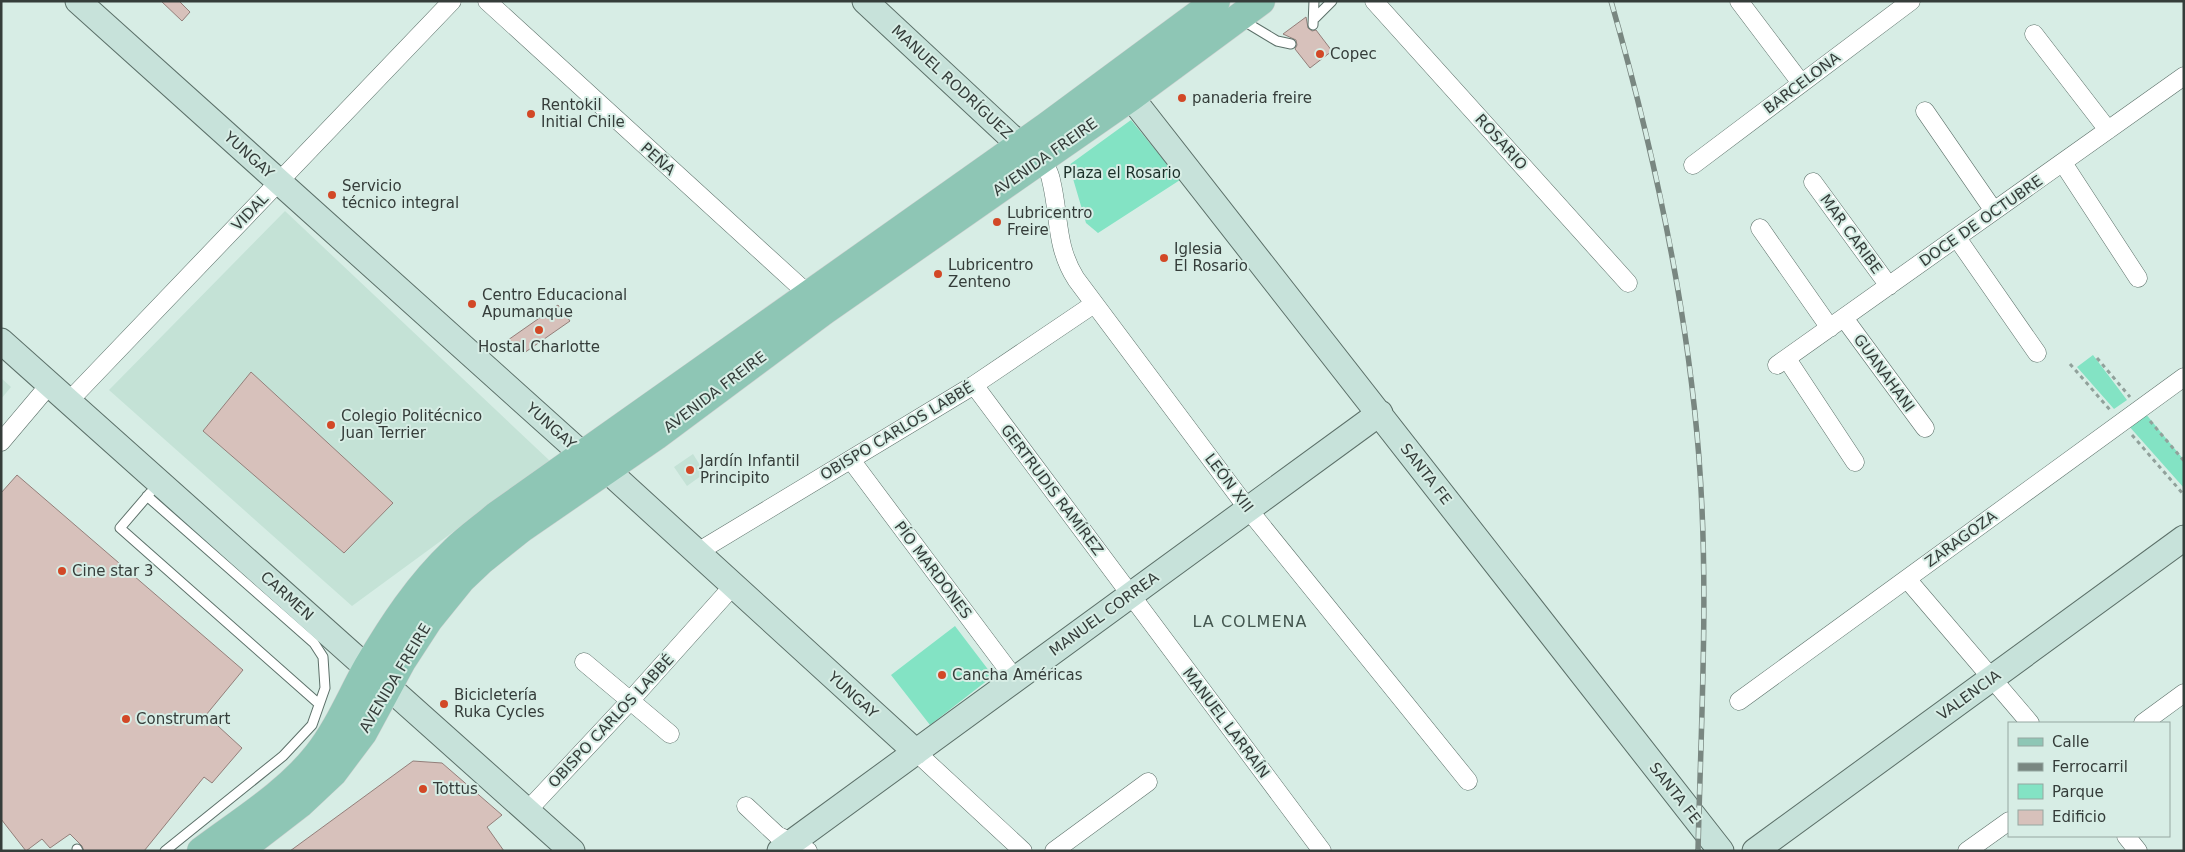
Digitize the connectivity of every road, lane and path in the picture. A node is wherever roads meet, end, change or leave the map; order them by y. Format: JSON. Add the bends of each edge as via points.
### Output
{"nodes":[{"id":1,"x":78,"y":1,"type":"edge"},
{"id":2,"x":452,"y":1,"type":"edge"},
{"id":3,"x":487,"y":1,"type":"edge"},
{"id":4,"x":865,"y":1,"type":"edge"},
{"id":5,"x":1216,"y":1,"type":"edge"},
{"id":6,"x":1261,"y":1,"type":"edge"},
{"id":7,"x":1314,"y":1,"type":"edge"},
{"id":8,"x":1332,"y":1,"type":"edge"},
{"id":9,"x":1374,"y":1,"type":"edge"},
{"id":10,"x":1739,"y":1,"type":"edge"},
{"id":11,"x":1902,"y":4,"type":"edge"},
{"id":12,"x":1238,"y":18,"type":"junction"},
{"id":13,"x":2034,"y":34,"type":"dead end"},
{"id":14,"x":1291,"y":44,"type":"dead end"},
{"id":15,"x":1143,"y":56,"type":"junction"},
{"id":16,"x":2184,"y":76,"type":"edge"},
{"id":17,"x":1801,"y":83,"type":"junction"},
{"id":18,"x":1131,"y":97,"type":"junction"},
{"id":19,"x":1925,"y":112,"type":"dead end"},
{"id":20,"x":2108,"y":130,"type":"junction"},
{"id":21,"x":1031,"y":152,"type":"junction"},
{"id":22,"x":2063,"y":163,"type":"junction"},
{"id":23,"x":1693,"y":165,"type":"dead end"},
{"id":24,"x":279,"y":182,"type":"junction"},
{"id":25,"x":1812,"y":182,"type":"dead end"},
{"id":26,"x":1994,"y":211,"type":"junction"},
{"id":27,"x":1760,"y":228,"type":"dead end"},
{"id":28,"x":1957,"y":238,"type":"junction"},
{"id":29,"x":2138,"y":278,"type":"dead end"},
{"id":30,"x":1628,"y":283,"type":"dead end"},
{"id":31,"x":1889,"y":286,"type":"junction"},
{"id":32,"x":809,"y":295,"type":"junction"},
{"id":33,"x":1094,"y":304,"type":"junction"},
{"id":34,"x":1844,"y":318,"type":"junction"},
{"id":35,"x":1830,"y":328,"type":"junction"},
{"id":36,"x":1,"y":341,"type":"edge"},
{"id":37,"x":2036,"y":353,"type":"dead end"},
{"id":38,"x":2184,"y":378,"type":"edge"},
{"id":39,"x":50,"y":384,"type":"junction"},
{"id":40,"x":974,"y":385,"type":"junction"},
{"id":41,"x":69,"y":401,"type":"junction"},
{"id":42,"x":1380,"y":413,"type":"junction"},
{"id":43,"x":1925,"y":428,"type":"dead end"},
{"id":44,"x":1,"y":442,"type":"edge"},
{"id":45,"x":583,"y":454,"type":"junction"},
{"id":46,"x":851,"y":460,"type":"junction"},
{"id":47,"x":1855,"y":462,"type":"dead end"},
{"id":48,"x":607,"y":470,"type":"junction"},
{"id":49,"x":153,"y":489,"type":"junction"},
{"id":50,"x":1248,"y":509,"type":"junction"},
{"id":51,"x":2184,"y":538,"type":"edge"},
{"id":52,"x":696,"y":553,"type":"junction"},
{"id":53,"x":1907,"y":579,"type":"junction"},
{"id":54,"x":733,"y":586,"type":"junction"},
{"id":55,"x":1130,"y":595,"type":"junction"},
{"id":56,"x":584,"y":662,"type":"dead end"},
{"id":57,"x":368,"y":666,"type":"junction"},
{"id":58,"x":1992,"y":678,"type":"junction"},
{"id":59,"x":1015,"y":679,"type":"junction"},
{"id":60,"x":389,"y":685,"type":"junction"},
{"id":61,"x":2184,"y":694,"type":"edge"},
{"id":62,"x":630,"y":701,"type":"junction"},
{"id":63,"x":1739,"y":701,"type":"dead end"},
{"id":64,"x":319,"y":704,"type":"junction"},
{"id":65,"x":2029,"y":722,"type":"edge"},
{"id":66,"x":2144,"y":722,"type":"edge"},
{"id":67,"x":670,"y":734,"type":"dead end"},
{"id":68,"x":916,"y":752,"type":"junction"},
{"id":69,"x":1468,"y":781,"type":"dead end"},
{"id":70,"x":1148,"y":782,"type":"dead end"},
{"id":71,"x":746,"y":806,"type":"dead end"},
{"id":72,"x":528,"y":810,"type":"junction"},
{"id":73,"x":2008,"y":822,"type":"edge"},
{"id":74,"x":2127,"y":837,"type":"edge"},
{"id":75,"x":793,"y":848,"type":"edge"},
{"id":76,"x":165,"y":851,"type":"edge"},
{"id":77,"x":201,"y":851,"type":"edge"},
{"id":78,"x":239,"y":851,"type":"edge"},
{"id":79,"x":572,"y":851,"type":"edge"},
{"id":80,"x":1023,"y":851,"type":"edge"},
{"id":81,"x":1054,"y":851,"type":"edge"},
{"id":82,"x":1322,"y":851,"type":"edge"},
{"id":83,"x":1720,"y":851,"type":"edge"},
{"id":84,"x":1755,"y":851,"type":"edge"},
{"id":85,"x":1967,"y":851,"type":"edge"},
{"id":86,"x":2138,"y":851,"type":"edge"}],
"edges":[{"from":1,"to":24,"type":"street","name":"YUNGAY"},
{"from":2,"to":24,"type":"street","name":"VIDAL"},
{"from":3,"to":32,"type":"street","name":"PEÑA"},
{"from":4,"to":21,"type":"street","name":"MANUEL RODRÍGUEZ"},
{"from":5,"to":15,"type":"main road","name":"AVENIDA FREIRE"},
{"from":6,"to":12,"type":"main road","name":"AVENIDA FREIRE"},
{"from":7,"to":8,"type":"lane","via":[[1314,22]]},
{"from":9,"to":30,"type":"street","name":"ROSARIO"},
{"from":10,"to":17,"type":"street"},
{"from":11,"to":17,"type":"street","name":"BARCELONA"},
{"from":12,"to":14,"type":"lane","via":[[1277,41]]},
{"from":12,"to":18,"type":"main road","name":"AVENIDA FREIRE"},
{"from":13,"to":20,"type":"street"},
{"from":15,"to":18,"type":"main road"},
{"from":15,"to":21,"type":"main road","name":"AVENIDA FREIRE"},
{"from":16,"to":20,"type":"street","name":"DOCE DE OCTUBRE"},
{"from":17,"to":23,"type":"street","name":"BARCELONA"},
{"from":18,"to":21,"type":"main road","name":"AVENIDA FREIRE"},
{"from":18,"to":42,"type":"street","name":"SANTA FE"},
{"from":19,"to":26,"type":"street"},
{"from":20,"to":22,"type":"street","name":"DOCE DE OCTUBRE"},
{"from":21,"to":32,"type":"main road","name":"AVENIDA FREIRE"},
{"from":21,"to":33,"type":"street","name":"LEÓN XIII","via":[[1051,179],[1064,257]]},
{"from":21,"to":48,"type":"main road","name":"AVENIDA FREIRE","via":[[824,311]]},
{"from":22,"to":26,"type":"street","name":"DOCE DE OCTUBRE"},
{"from":22,"to":29,"type":"street"},
{"from":24,"to":41,"type":"street","name":"VIDAL"},
{"from":24,"to":45,"type":"street","name":"YUNGAY"},
{"from":25,"to":31,"type":"street","name":"MAR CARIBE"},
{"from":26,"to":28,"type":"street","name":"DOCE DE OCTUBRE"},
{"from":27,"to":35,"type":"street"},
{"from":28,"to":31,"type":"street","name":"DOCE DE OCTUBRE"},
{"from":28,"to":37,"type":"street"},
{"from":31,"to":34,"type":"street","name":"DOCE DE OCTUBRE"},
{"from":32,"to":45,"type":"main road","name":"AVENIDA FREIRE"},
{"from":33,"to":40,"type":"street","name":"OBISPO CARLOS LABBÉ"},
{"from":33,"to":50,"type":"street","name":"LEÓN XIII"},
{"from":34,"to":35,"type":"street","name":"DOCE DE OCTUBRE"},
{"from":34,"to":43,"type":"street","name":"GUANAHANI"},
{"from":35,"to":47,"type":"street","name":"DOCE DE OCTUBRE","via":[[1782,362]]},
{"from":36,"to":39,"type":"street","name":"CARMEN"},
{"from":38,"to":53,"type":"street","name":"ZARAGOZA"},
{"from":39,"to":41,"type":"street","name":"CARMEN"},
{"from":39,"to":44,"type":"street"},
{"from":40,"to":46,"type":"street","name":"OBISPO CARLOS LABBÉ"},
{"from":40,"to":55,"type":"street","name":"GERTRUDIS RAMÍREZ"},
{"from":41,"to":49,"type":"street","name":"CARMEN"},
{"from":42,"to":50,"type":"street","name":"MANUEL CORREA"},
{"from":42,"to":83,"type":"street","name":"SANTA FE"},
{"from":45,"to":48,"type":"street","name":"YUNGAY"},
{"from":45,"to":57,"type":"main road","name":"AVENIDA FREIRE","via":[[453,552],[410,602]]},
{"from":46,"to":52,"type":"street","name":"OBISPO CARLOS LABBÉ"},
{"from":46,"to":59,"type":"street","name":"PÍO MARDONES"},
{"from":48,"to":52,"type":"street","name":"YUNGAY"},
{"from":48,"to":60,"type":"main road","name":"AVENIDA FREIRE","via":[[501,544],[462,579],[423,628]]},
{"from":49,"to":57,"type":"street","name":"CARMEN"},
{"from":49,"to":64,"type":"lane","via":[[314,643],[323,656],[326,688]]},
{"from":49,"to":64,"type":"lane","via":[[120,528]]},
{"from":50,"to":55,"type":"street","name":"MANUEL CORREA"},
{"from":50,"to":69,"type":"street","name":"LEÓN XIII"},
{"from":51,"to":58,"type":"street","name":"VALENCIA"},
{"from":52,"to":54,"type":"street","name":"YUNGAY"},
{"from":53,"to":58,"type":"street"},
{"from":53,"to":63,"type":"street","name":"ZARAGOZA"},
{"from":54,"to":62,"type":"street","name":"OBISPO CARLOS LABBÉ"},
{"from":54,"to":68,"type":"street","name":"YUNGAY"},
{"from":55,"to":59,"type":"street","name":"MANUEL CORREA"},
{"from":55,"to":82,"type":"street","name":"MANUEL LARRAÍN"},
{"from":56,"to":62,"type":"street"},
{"from":57,"to":60,"type":"street","name":"CARMEN"},
{"from":57,"to":77,"type":"main road","name":"AVENIDA FREIRE","via":[[336,728],[311,762],[282,790]]},
{"from":58,"to":65,"type":"street"},
{"from":58,"to":84,"type":"street","name":"VALENCIA"},
{"from":59,"to":68,"type":"street","name":"MANUEL CORREA"},
{"from":60,"to":72,"type":"street","name":"CARMEN"},
{"from":60,"to":78,"type":"main road","name":"AVENIDA FREIRE","via":[[363,733],[333,773],[300,804]]},
{"from":61,"to":66,"type":"street"},
{"from":62,"to":67,"type":"street"},
{"from":62,"to":72,"type":"street","name":"OBISPO CARLOS LABBÉ"},
{"from":64,"to":76,"type":"lane","via":[[312,724],[283,756]]},
{"from":68,"to":75,"type":"street","name":"MANUEL CORREA"},
{"from":68,"to":80,"type":"street","name":"YUNGAY"},
{"from":70,"to":81,"type":"street"},
{"from":71,"to":75,"type":"street"},
{"from":72,"to":79,"type":"street","name":"CARMEN"},
{"from":73,"to":85,"type":"street"},
{"from":74,"to":86,"type":"street"}]}
